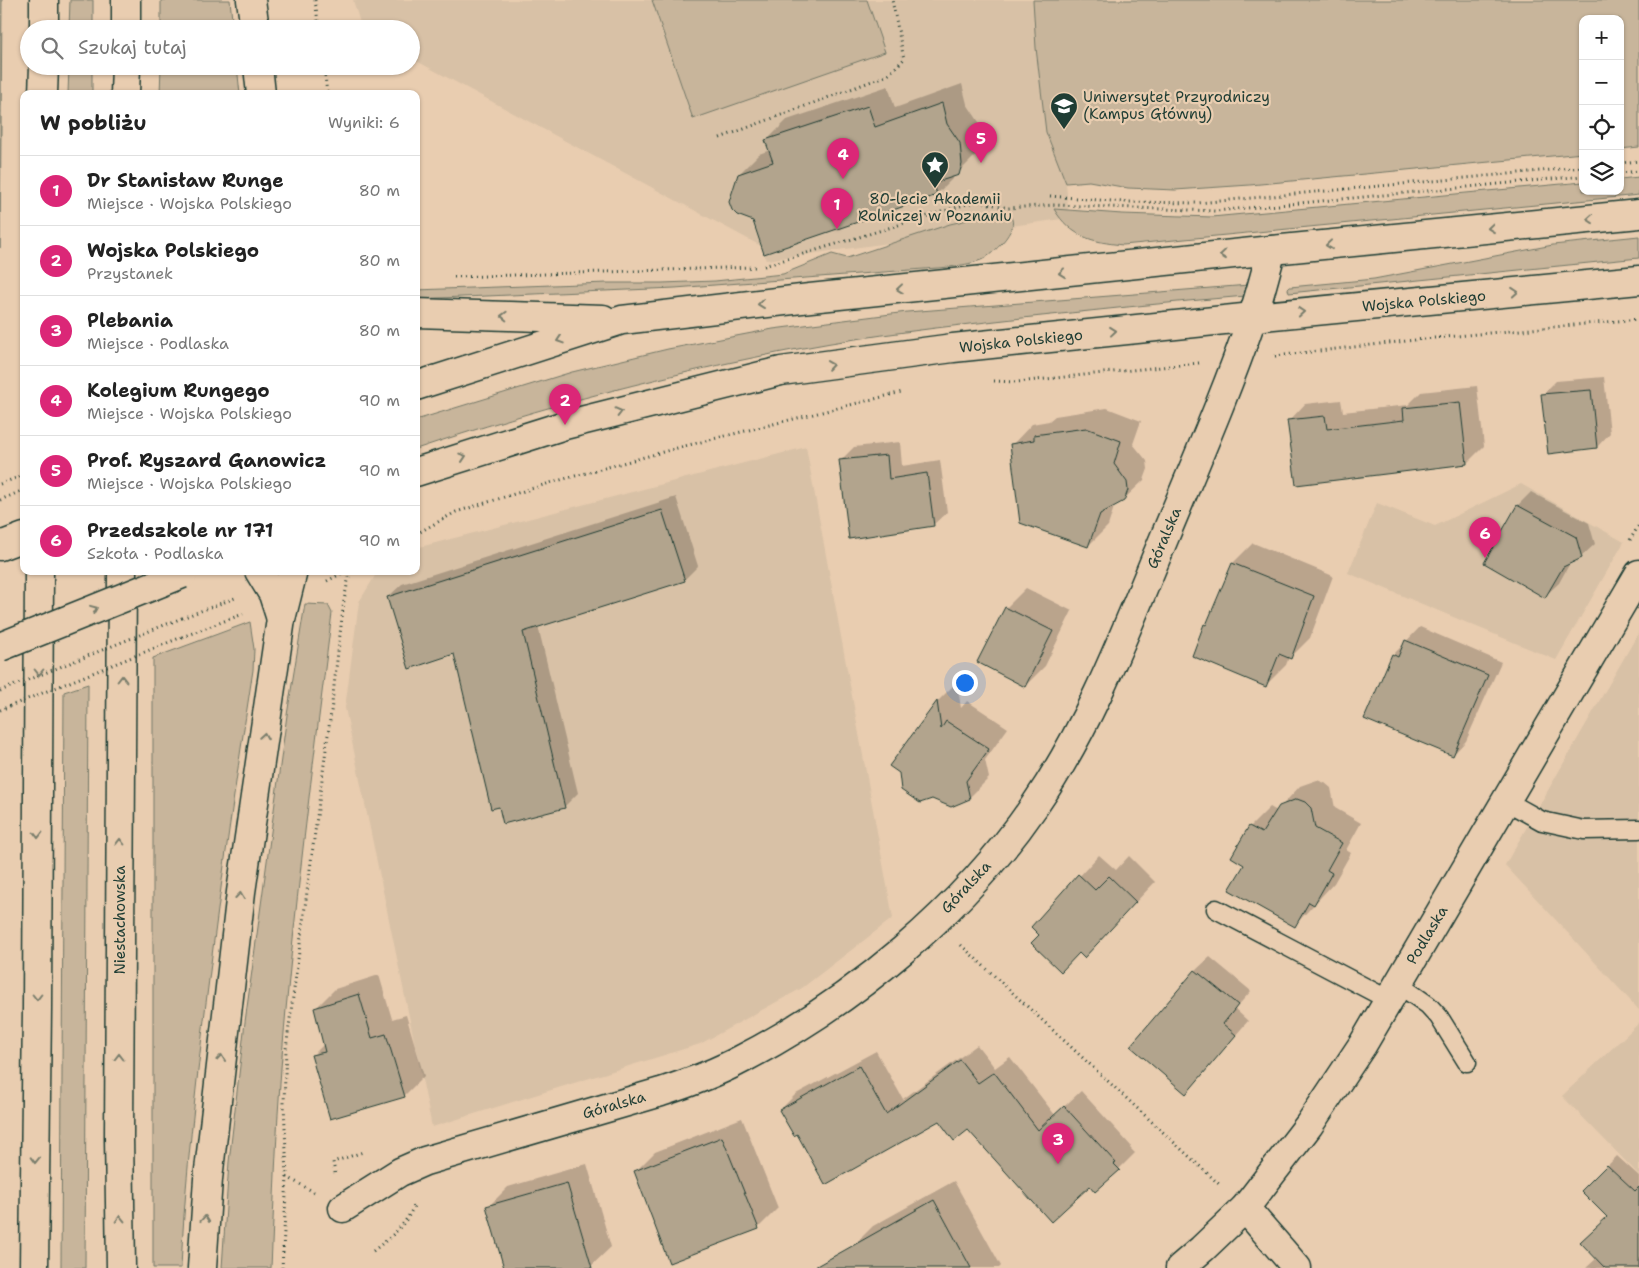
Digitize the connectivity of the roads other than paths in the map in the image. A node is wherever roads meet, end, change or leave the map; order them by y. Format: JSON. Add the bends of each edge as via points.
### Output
{"nodes":[{"id":1,"x":44,"y":0,"type":"edge"},
{"id":2,"x":126,"y":0,"type":"edge"},
{"id":3,"x":251,"y":0,"type":"edge"},
{"id":4,"x":44,"y":20,"type":"edge"},
{"id":5,"x":126,"y":20,"type":"edge"},
{"id":6,"x":254,"y":20,"type":"edge"},
{"id":7,"x":44,"y":75,"type":"edge"},
{"id":8,"x":126,"y":75,"type":"edge"},
{"id":9,"x":259,"y":75,"type":"edge"},
{"id":10,"x":43,"y":90,"type":"edge"},
{"id":11,"x":125,"y":90,"type":"edge"},
{"id":12,"x":261,"y":90,"type":"edge"},
{"id":13,"x":1639,"y":214,"type":"edge"},
{"id":14,"x":1272,"y":250,"type":"junction"},
{"id":15,"x":1639,"y":280,"type":"edge"},
{"id":16,"x":420,"y":313,"type":"edge"},
{"id":17,"x":1252,"y":317,"type":"junction"},
{"id":18,"x":622,"y":320,"type":"junction"},
{"id":19,"x":420,"y":385,"type":"edge"},
{"id":20,"x":420,"y":471,"type":"edge"},
{"id":21,"x":20,"y":538,"type":"edge"},
{"id":22,"x":0,"y":546,"type":"edge"},
{"id":23,"x":1639,"y":574,"type":"edge"},
{"id":24,"x":39,"y":575,"type":"edge"},
{"id":25,"x":122,"y":575,"type":"edge"},
{"id":26,"x":180,"y":575,"type":"edge"},
{"id":27,"x":261,"y":575,"type":"edge"},
{"id":28,"x":292,"y":575,"type":"edge"},
{"id":29,"x":281,"y":619,"type":"junction"},
{"id":30,"x":0,"y":624,"type":"edge"},
{"id":31,"x":49,"y":627,"type":"junction"},
{"id":32,"x":0,"y":647,"type":"edge"},
{"id":33,"x":1506,"y":801,"type":"junction"},
{"id":34,"x":1639,"y":829,"type":"edge"},
{"id":35,"x":1216,"y":909,"type":"dead end"},
{"id":36,"x":1394,"y":992,"type":"junction"},
{"id":37,"x":1467,"y":1062,"type":"dead end"},
{"id":38,"x":343,"y":1208,"type":"road end"},
{"id":39,"x":1245,"y":1208,"type":"junction"},
{"id":40,"x":34,"y":1268,"type":"edge"},
{"id":41,"x":121,"y":1268,"type":"edge"},
{"id":42,"x":202,"y":1268,"type":"edge"},
{"id":43,"x":1180,"y":1268,"type":"edge"},
{"id":44,"x":1297,"y":1268,"type":"edge"}],
"edges":[{"from":1,"to":4,"type":"street"},
{"from":2,"to":5,"type":"street"},
{"from":3,"to":6,"type":"street"},
{"from":7,"to":10,"type":"street"},
{"from":8,"to":11,"type":"street"},
{"from":9,"to":12,"type":"street"},
{"from":13,"to":14,"type":"street","one_way":true},
{"from":14,"to":17,"type":"street","name":"Góralska"},
{"from":14,"to":18,"type":"street","one_way":true},
{"from":17,"to":15,"type":"street","name":"Wojska Polskiego","one_way":true},
{"from":18,"to":16,"type":"street","one_way":true},
{"from":20,"to":17,"type":"street","name":"Wojska Polskiego","one_way":true,"via":[[565,426],[781,371],[953,348]]},
{"from":17,"to":38,"type":"street","name":"Góralska","via":[[1173,518],[1099,692],[1036,804],[987,866],[934,921],[833,1005],[740,1060],[661,1092],[425,1160]]},
{"from":18,"to":19,"type":"street","one_way":true},
{"from":21,"to":22,"type":"street"},
{"from":23,"to":33,"type":"street","name":"Podlaska"},
{"from":24,"to":40,"type":"street","one_way":true},
{"from":41,"to":25,"type":"street","name":"Niestachowska","one_way":true},
{"from":31,"to":26,"type":"street","one_way":true,"bridge":true},
{"from":27,"to":29,"type":"street","via":[[273,594]]},
{"from":28,"to":29,"type":"street"},
{"from":42,"to":29,"type":"street","one_way":true,"via":[[210,1159],[240,902]]},
{"from":30,"to":31,"type":"street","bridge":true,"via":[[36,631]]},
{"from":31,"to":32,"type":"street","bridge":true},
{"from":33,"to":34,"type":"lane","via":[[1542,821],[1584,830]]},
{"from":33,"to":36,"type":"street","name":"Podlaska"},
{"from":35,"to":36,"type":"lane"},
{"from":36,"to":37,"type":"lane","via":[[1428,1005],[1440,1017]]},
{"from":36,"to":39,"type":"street","name":"Podlaska","via":[[1309,1125]]},
{"from":39,"to":43,"type":"street","name":"Podlaska"},
{"from":39,"to":44,"type":"street"}]}
